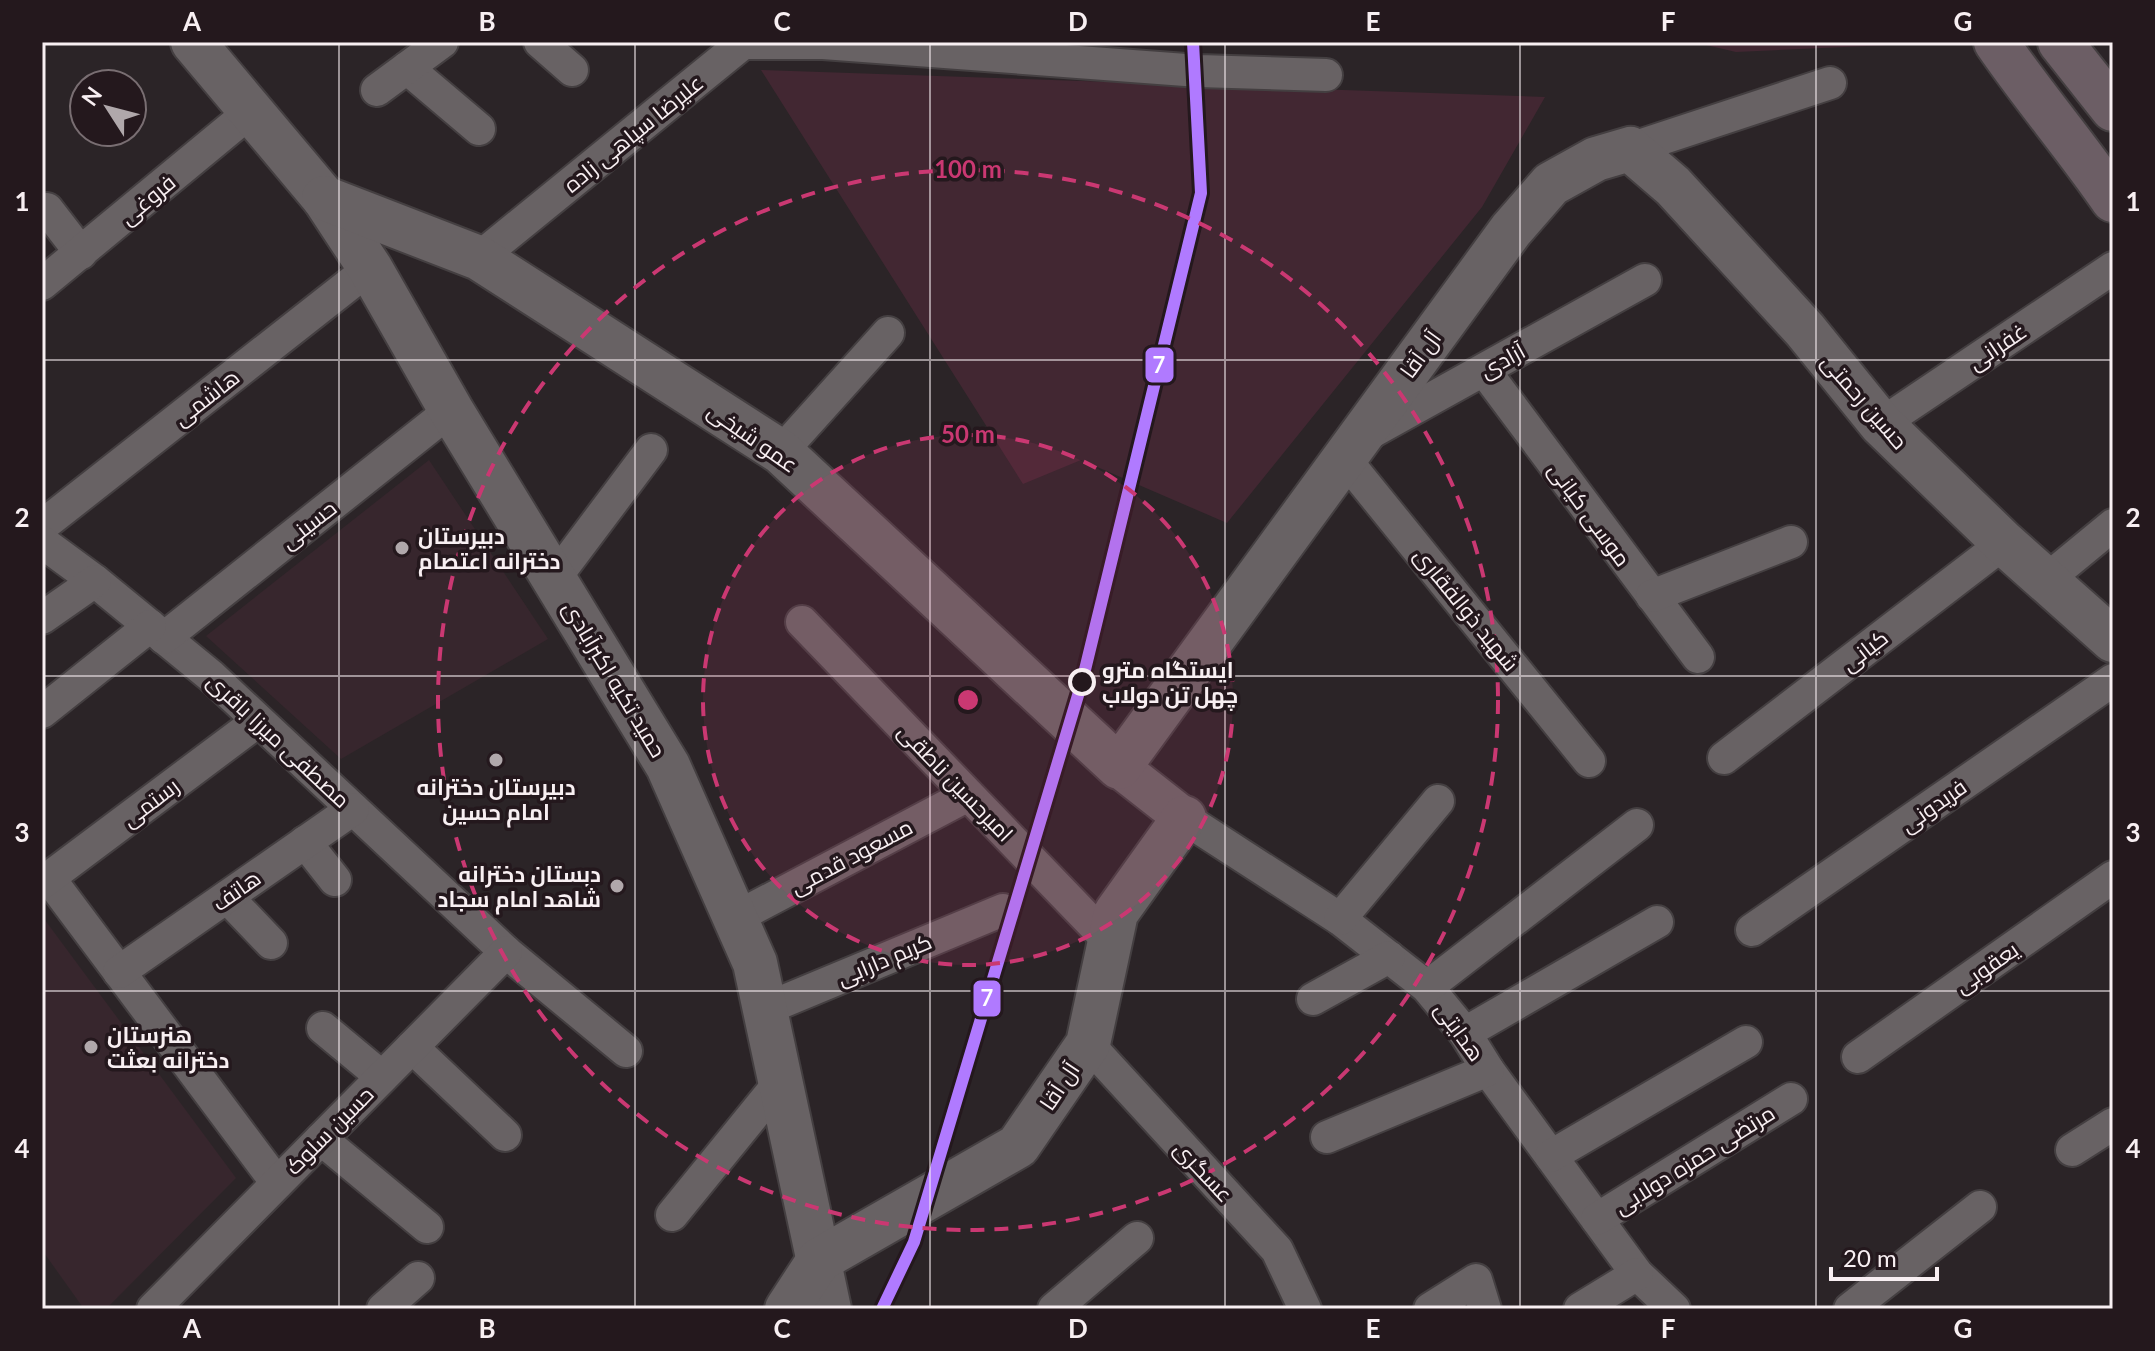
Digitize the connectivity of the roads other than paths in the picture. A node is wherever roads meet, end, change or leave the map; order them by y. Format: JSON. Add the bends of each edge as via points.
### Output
{"nodes":[{"id":1,"x":193,"y":42,"type":"edge"},
{"id":2,"x":442,"y":42,"type":"edge"},
{"id":3,"x":540,"y":42,"type":"edge"},
{"id":4,"x":1996,"y":42,"type":"edge"},
{"id":5,"x":2060,"y":42,"type":"edge"},
{"id":6,"x":823,"y":43,"type":"edge"},
{"id":7,"x":997,"y":49,"type":"edge"},
{"id":8,"x":1105,"y":53,"type":"edge"},
{"id":9,"x":407,"y":68,"type":"junction"},
{"id":10,"x":572,"y":70,"type":"dead end"},
{"id":11,"x":1326,"y":75,"type":"dead end"},
{"id":12,"x":1830,"y":83,"type":"dead end"},
{"id":13,"x":377,"y":90,"type":"dead end"},
{"id":14,"x":2113,"y":109,"type":"edge"},
{"id":15,"x":250,"y":112,"type":"junction"},
{"id":16,"x":479,"y":129,"type":"dead end"},
{"id":17,"x":1630,"y":149,"type":"junction"},
{"id":18,"x":324,"y":198,"type":"junction"},
{"id":19,"x":2113,"y":200,"type":"edge"},
{"id":20,"x":47,"y":209,"type":"dead end"},
{"id":21,"x":81,"y":253,"type":"junction"},
{"id":22,"x":479,"y":258,"type":"junction"},
{"id":23,"x":370,"y":268,"type":"junction"},
{"id":24,"x":2113,"y":268,"type":"edge"},
{"id":25,"x":1645,"y":280,"type":"dead end"},
{"id":26,"x":42,"y":284,"type":"edge"},
{"id":27,"x":888,"y":333,"type":"dead end"},
{"id":28,"x":1484,"y":370,"type":"junction"},
{"id":29,"x":451,"y":410,"type":"junction"},
{"id":30,"x":1881,"y":424,"type":"junction"},
{"id":31,"x":1351,"y":448,"type":"junction"},
{"id":32,"x":651,"y":450,"type":"dead end"},
{"id":33,"x":781,"y":452,"type":"junction"},
{"id":34,"x":2113,"y":525,"type":"edge"},
{"id":35,"x":42,"y":526,"type":"edge"},
{"id":36,"x":42,"y":542,"type":"edge"},
{"id":37,"x":1791,"y":542,"type":"dead end"},
{"id":38,"x":2004,"y":543,"type":"junction"},
{"id":39,"x":555,"y":578,"type":"junction"},
{"id":40,"x":95,"y":581,"type":"junction"},
{"id":41,"x":2045,"y":581,"type":"junction"},
{"id":42,"x":1652,"y":596,"type":"junction"},
{"id":43,"x":42,"y":618,"type":"edge"},
{"id":44,"x":802,"y":622,"type":"dead end"},
{"id":45,"x":157,"y":632,"type":"junction"},
{"id":46,"x":2113,"y":640,"type":"edge"},
{"id":47,"x":1698,"y":657,"type":"dead end"},
{"id":48,"x":2113,"y":680,"type":"edge"},
{"id":49,"x":42,"y":712,"type":"edge"},
{"id":50,"x":258,"y":721,"type":"junction"},
{"id":51,"x":1724,"y":758,"type":"dead end"},
{"id":52,"x":1589,"y":761,"type":"dead end"},
{"id":53,"x":1119,"y":767,"type":"junction"},
{"id":54,"x":968,"y":795,"type":"junction"},
{"id":55,"x":1438,"y":801,"type":"dead end"},
{"id":56,"x":353,"y":809,"type":"junction"},
{"id":57,"x":1184,"y":818,"type":"junction"},
{"id":58,"x":1637,"y":825,"type":"dead end"},
{"id":59,"x":305,"y":842,"type":"junction"},
{"id":60,"x":2113,"y":877,"type":"edge"},
{"id":61,"x":45,"y":880,"type":"edge"},
{"id":62,"x":335,"y":880,"type":"dead end"},
{"id":63,"x":227,"y":897,"type":"junction"},
{"id":64,"x":1003,"y":910,"type":"dead end"},
{"id":65,"x":735,"y":918,"type":"junction"},
{"id":66,"x":1340,"y":919,"type":"junction"},
{"id":67,"x":1657,"y":922,"type":"dead end"},
{"id":68,"x":1752,"y":930,"type":"dead end"},
{"id":69,"x":1110,"y":942,"type":"junction"},
{"id":70,"x":271,"y":943,"type":"dead end"},
{"id":71,"x":506,"y":952,"type":"junction"},
{"id":72,"x":1389,"y":957,"type":"junction"},
{"id":73,"x":119,"y":972,"type":"junction"},
{"id":74,"x":1427,"y":987,"type":"junction"},
{"id":75,"x":1313,"y":999,"type":"dead end"},
{"id":76,"x":765,"y":1009,"type":"junction"},
{"id":77,"x":323,"y":1028,"type":"dead end"},
{"id":78,"x":1465,"y":1033,"type":"junction"},
{"id":79,"x":1746,"y":1042,"type":"dead end"},
{"id":80,"x":1088,"y":1044,"type":"junction"},
{"id":81,"x":412,"y":1047,"type":"junction"},
{"id":82,"x":626,"y":1051,"type":"dead end"},
{"id":83,"x":1858,"y":1057,"type":"dead end"},
{"id":84,"x":1488,"y":1070,"type":"junction"},
{"id":85,"x":382,"y":1077,"type":"junction"},
{"id":86,"x":781,"y":1081,"type":"junction"},
{"id":87,"x":1791,"y":1099,"type":"dead end"},
{"id":88,"x":2113,"y":1124,"type":"edge"},
{"id":89,"x":505,"y":1135,"type":"dead end"},
{"id":90,"x":1327,"y":1137,"type":"dead end"},
{"id":91,"x":321,"y":1139,"type":"junction"},
{"id":92,"x":2072,"y":1150,"type":"dead end"},
{"id":93,"x":1551,"y":1156,"type":"junction"},
{"id":94,"x":277,"y":1183,"type":"junction"},
{"id":95,"x":1980,"y":1207,"type":"dead end"},
{"id":96,"x":672,"y":1215,"type":"dead end"},
{"id":97,"x":1597,"y":1219,"type":"junction"},
{"id":98,"x":427,"y":1227,"type":"dead end"},
{"id":99,"x":1137,"y":1238,"type":"dead end"},
{"id":100,"x":819,"y":1260,"type":"junction"},
{"id":101,"x":1637,"y":1274,"type":"junction"},
{"id":102,"x":418,"y":1278,"type":"dead end"},
{"id":103,"x":153,"y":1309,"type":"edge"},
{"id":104,"x":383,"y":1309,"type":"edge"},
{"id":105,"x":787,"y":1309,"type":"edge"},
{"id":106,"x":829,"y":1309,"type":"edge"},
{"id":107,"x":1054,"y":1309,"type":"edge"},
{"id":108,"x":1305,"y":1309,"type":"edge"},
{"id":109,"x":1430,"y":1309,"type":"edge"},
{"id":110,"x":1485,"y":1309,"type":"edge"},
{"id":111,"x":1580,"y":1309,"type":"edge"},
{"id":112,"x":1674,"y":1309,"type":"edge"},
{"id":113,"x":1850,"y":1309,"type":"edge"}],
"edges":[{"from":1,"to":15,"type":"main road","name":"حمید تکیه اکبرآبادی"},
{"from":2,"to":9,"type":"street"},
{"from":3,"to":10,"type":"street"},
{"from":4,"to":19,"type":"highway"},
{"from":5,"to":14,"type":"highway"},
{"from":6,"to":7,"type":"street","name":"علیرضا سپاهی زاده"},
{"from":6,"to":22,"type":"street","name":"علیرضا سپاهی زاده","via":[[743,43]]},
{"from":7,"to":8,"type":"street","name":"علیرضا سپاهی زاده"},
{"from":8,"to":11,"type":"street","name":"علیرضا سپاهی زاده","via":[[1199,71]]},
{"from":9,"to":13,"type":"street"},
{"from":9,"to":16,"type":"street"},
{"from":12,"to":17,"type":"street","name":"آل آقا"},
{"from":15,"to":18,"type":"main road","name":"حمید تکیه اکبرآبادی"},
{"from":15,"to":21,"type":"street","name":"فروغی"},
{"from":17,"to":30,"type":"main road","name":"حسین رحمتی","via":[[1673,186],[1805,330]]},
{"from":17,"to":31,"type":"main road","name":"آل آقا","via":[[1596,159],[1551,184],[1511,230]]},
{"from":18,"to":22,"type":"main road","name":"عمو شیخی"},
{"from":18,"to":23,"type":"main road","name":"حمید تکیه اکبرآبادی"},
{"from":20,"to":21,"type":"street"},
{"from":21,"to":26,"type":"street","name":"فروغی"},
{"from":22,"to":33,"type":"main road","name":"عمو شیخی"},
{"from":23,"to":29,"type":"main road","name":"حمید تکیه اکبرآبادی"},
{"from":23,"to":35,"type":"street","name":"هاشمی"},
{"from":24,"to":30,"type":"street","name":"غفرانی"},
{"from":25,"to":28,"type":"street","name":"آزادی"},
{"from":27,"to":33,"type":"street"},
{"from":28,"to":31,"type":"street","name":"آزادی"},
{"from":28,"to":42,"type":"street","name":"موسی کیانی"},
{"from":29,"to":39,"type":"main road","name":"حمید تکیه اکبرآبادی"},
{"from":29,"to":45,"type":"street","name":"حسینی"},
{"from":30,"to":38,"type":"main road","name":"حسین رحمتی"},
{"from":31,"to":52,"type":"street","name":"شهید ذوالفقاری"},
{"from":31,"to":53,"type":"main road","name":"آل آقا"},
{"from":32,"to":39,"type":"street"},
{"from":33,"to":53,"type":"main road","name":"عمو شیخی"},
{"from":34,"to":41,"type":"street"},
{"from":36,"to":40,"type":"street","name":"مصطفی میرزا باقری"},
{"from":37,"to":42,"type":"street"},
{"from":38,"to":41,"type":"main road","name":"حسین رحمتی"},
{"from":38,"to":51,"type":"street","name":"کیانی"},
{"from":39,"to":65,"type":"main road","name":"حمید تکیه اکبرآبادی","via":[[668,766]]},
{"from":40,"to":43,"type":"street"},
{"from":40,"to":45,"type":"street","name":"مصطفی میرزا باقری"},
{"from":41,"to":46,"type":"main road","name":"حسین رحمتی"},
{"from":42,"to":47,"type":"street","name":"موسی کیانی"},
{"from":44,"to":54,"type":"street","name":"امیرحسین ناطقی"},
{"from":45,"to":49,"type":"street","name":"حسینی"},
{"from":45,"to":50,"type":"street","name":"مصطفی میرزا باقری"},
{"from":48,"to":68,"type":"street","name":"فریدونی"},
{"from":50,"to":56,"type":"street","name":"مصطفی میرزا باقری"},
{"from":50,"to":61,"type":"street","name":"رستمی"},
{"from":53,"to":57,"type":"street"},
{"from":54,"to":65,"type":"street","name":"مسعود قدمی"},
{"from":54,"to":69,"type":"street","name":"امیرحسین ناطقی"},
{"from":55,"to":66,"type":"street"},
{"from":56,"to":59,"type":"street","name":"هاتف"},
{"from":56,"to":71,"type":"street","name":"مصطفی میرزا باقری"},
{"from":57,"to":66,"type":"street","name":"هدایتی"},
{"from":57,"to":69,"type":"main road","name":"آل آقا","via":[[1116,913]]},
{"from":58,"to":74,"type":"street"},
{"from":59,"to":62,"type":"street"},
{"from":59,"to":63,"type":"street","name":"هاتف"},
{"from":60,"to":83,"type":"street","name":"یعقوبی"},
{"from":61,"to":73,"type":"street"},
{"from":63,"to":70,"type":"street"},
{"from":63,"to":73,"type":"street","name":"هاتف"},
{"from":64,"to":76,"type":"street","name":"کریم دارابی"},
{"from":65,"to":76,"type":"main road","name":"حمید تکیه اکبرآبادی","via":[[755,963]]},
{"from":66,"to":72,"type":"street","name":"هدایتی"},
{"from":67,"to":78,"type":"street"},
{"from":69,"to":80,"type":"main road","name":"آل آقا"},
{"from":71,"to":81,"type":"street","name":"حسین سلوک"},
{"from":71,"to":82,"type":"street","name":"مصطفی میرزا باقری"},
{"from":72,"to":74,"type":"street","name":"هدایتی"},
{"from":72,"to":75,"type":"street"},
{"from":73,"to":94,"type":"street"},
{"from":74,"to":78,"type":"street","name":"هدایتی"},
{"from":76,"to":86,"type":"main road","name":"حمید تکیه اکبرآبادی"},
{"from":77,"to":85,"type":"street"},
{"from":78,"to":84,"type":"street","name":"هدایتی"},
{"from":79,"to":93,"type":"street"},
{"from":80,"to":100,"type":"main road","name":"آل آقا","via":[[1018,1146]]},
{"from":80,"to":108,"type":"street","name":"عسگری","via":[[1277,1250]]},
{"from":81,"to":85,"type":"street","name":"حسین سلوک"},
{"from":81,"to":89,"type":"street"},
{"from":84,"to":90,"type":"street"},
{"from":84,"to":93,"type":"street","name":"هدایتی"},
{"from":85,"to":91,"type":"street","name":"حسین سلوک"},
{"from":86,"to":96,"type":"street"},
{"from":86,"to":100,"type":"main road","name":"حمید تکیه اکبرآبادی"},
{"from":87,"to":97,"type":"street","name":"مرتضی حمزه دولابی"},
{"from":88,"to":92,"type":"street"},
{"from":91,"to":94,"type":"street","name":"حسین سلوک"},
{"from":91,"to":98,"type":"street"},
{"from":93,"to":97,"type":"street","name":"هدایتی"},
{"from":94,"to":103,"type":"street","name":"حسین سلوک"},
{"from":95,"to":113,"type":"street"},
{"from":97,"to":101,"type":"street","name":"هدایتی"},
{"from":99,"to":107,"type":"street"},
{"from":100,"to":105,"type":"main road"},
{"from":100,"to":106,"type":"main road","name":"حمید تکیه اکبرآبادی"},
{"from":101,"to":111,"type":"street"},
{"from":101,"to":112,"type":"street","name":"هدایتی"},
{"from":102,"to":104,"type":"street"},
{"from":109,"to":110,"type":"street","via":[[1476,1280]]}]}
